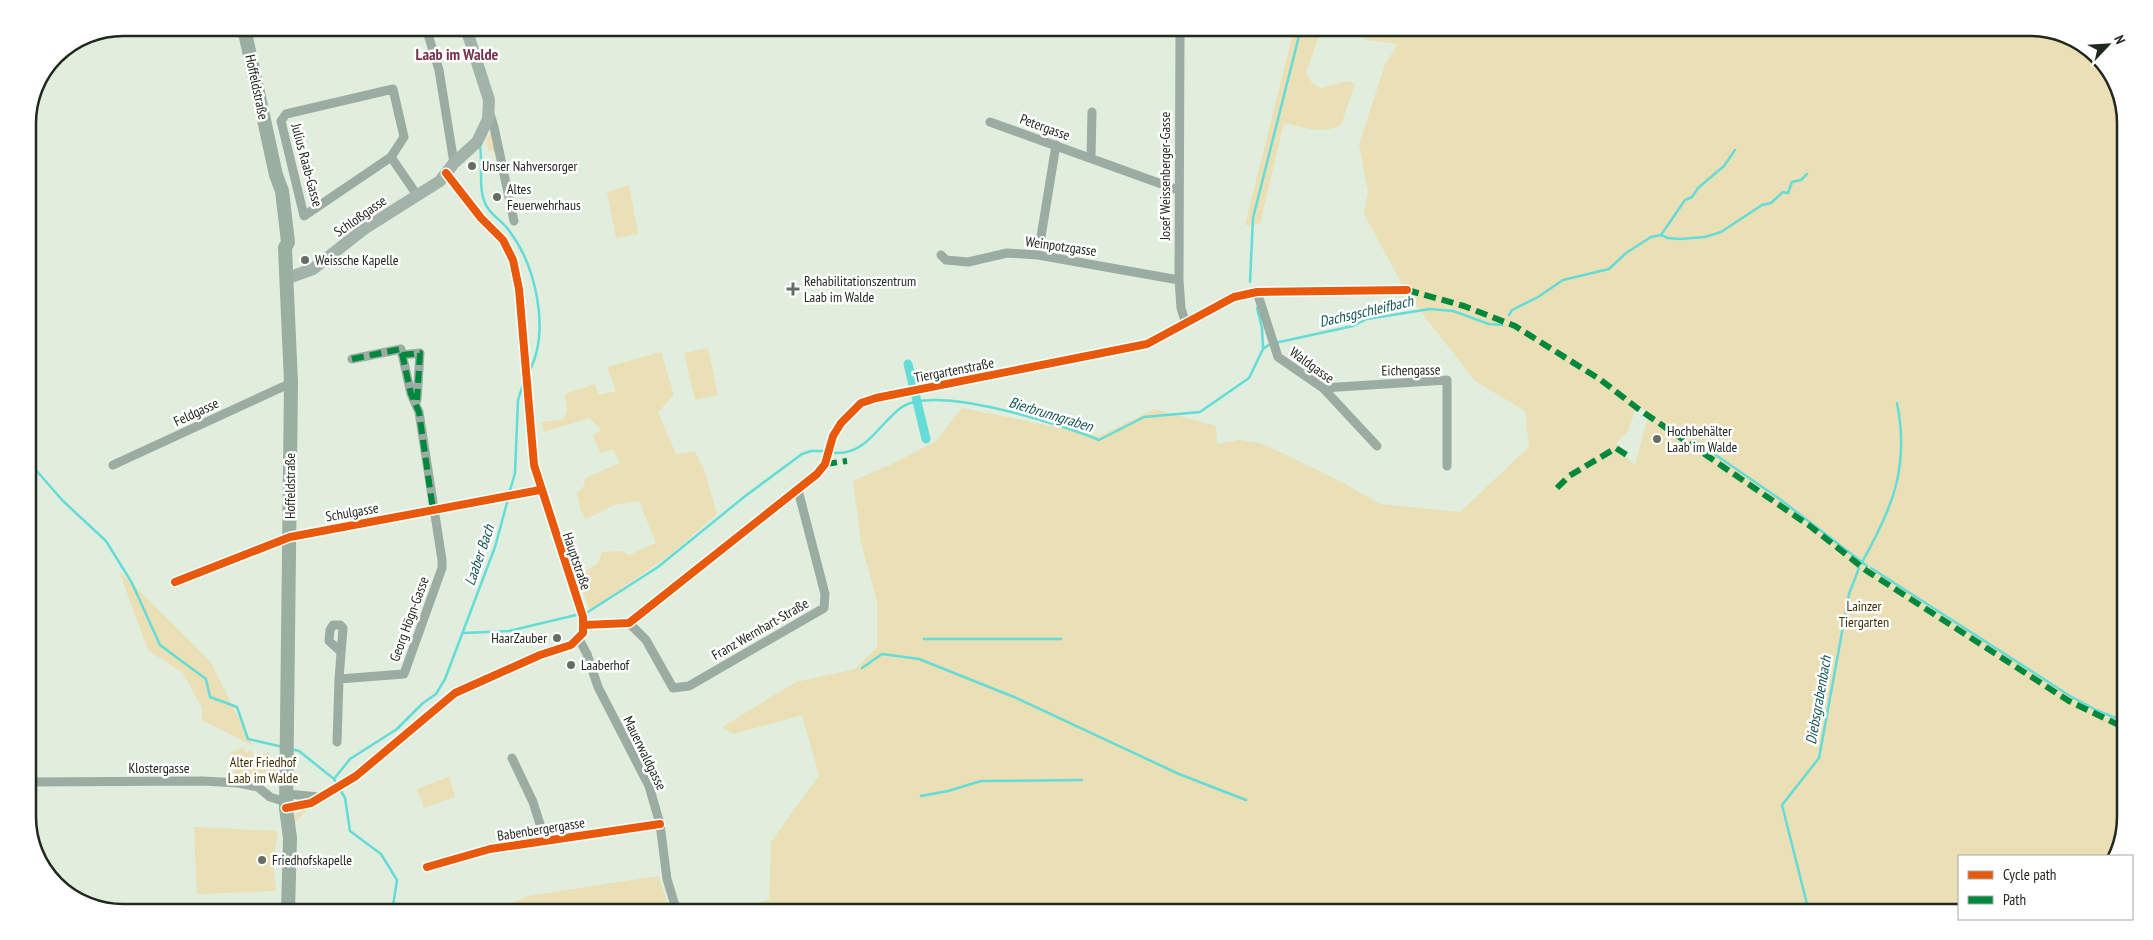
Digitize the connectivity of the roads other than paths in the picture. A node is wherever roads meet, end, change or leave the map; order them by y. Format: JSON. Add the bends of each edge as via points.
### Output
{"nodes":[{"id":1,"x":246,"y":36,"type":"edge"},
{"id":2,"x":428,"y":36,"type":"edge"},
{"id":3,"x":469,"y":36,"type":"edge"},
{"id":4,"x":1180,"y":36,"type":"edge"},
{"id":5,"x":1092,"y":112,"type":"dead end"},
{"id":6,"x":489,"y":113,"type":"junction"},
{"id":7,"x":990,"y":122,"type":"dead end"},
{"id":8,"x":1056,"y":145,"type":"junction"},
{"id":9,"x":391,"y":157,"type":"junction"},
{"id":10,"x":1091,"y":158,"type":"junction"},
{"id":11,"x":450,"y":168,"type":"junction"},
{"id":12,"x":1178,"y":190,"type":"junction"},
{"id":13,"x":417,"y":195,"type":"junction"},
{"id":14,"x":514,"y":221,"type":"dead end"},
{"id":15,"x":941,"y":255,"type":"dead end"},
{"id":16,"x":1038,"y":255,"type":"junction"},
{"id":17,"x":288,"y":278,"type":"junction"},
{"id":18,"x":1179,"y":280,"type":"junction"},
{"id":19,"x":1407,"y":290,"type":"dead end"},
{"id":20,"x":1257,"y":292,"type":"junction"},
{"id":21,"x":1186,"y":324,"type":"junction"},
{"id":22,"x":402,"y":355,"type":"junction"},
{"id":23,"x":352,"y":358,"type":"dead end"},
{"id":24,"x":291,"y":383,"type":"junction"},
{"id":25,"x":1323,"y":388,"type":"junction"},
{"id":26,"x":419,"y":412,"type":"junction"},
{"id":27,"x":1377,"y":446,"type":"dead end"},
{"id":28,"x":113,"y":466,"type":"dead end"},
{"id":29,"x":1447,"y":466,"type":"dead end"},
{"id":30,"x":540,"y":490,"type":"junction"},
{"id":31,"x":798,"y":490,"type":"junction"},
{"id":32,"x":433,"y":510,"type":"junction"},
{"id":33,"x":290,"y":537,"type":"junction"},
{"id":34,"x":175,"y":582,"type":"dead end"},
{"id":35,"x":629,"y":623,"type":"junction"},
{"id":36,"x":584,"y":625,"type":"junction"},
{"id":37,"x":579,"y":639,"type":"junction"},
{"id":38,"x":340,"y":651,"type":"dead end"},
{"id":39,"x":339,"y":679,"type":"junction"},
{"id":40,"x":338,"y":742,"type":"dead end"},
{"id":41,"x":512,"y":758,"type":"dead end"},
{"id":42,"x":36,"y":782,"type":"edge"},
{"id":43,"x":319,"y":797,"type":"junction"},
{"id":44,"x":286,"y":804,"type":"junction"},
{"id":45,"x":660,"y":824,"type":"junction"},
{"id":46,"x":546,"y":840,"type":"junction"},
{"id":47,"x":427,"y":868,"type":"dead end"},
{"id":48,"x":287,"y":904,"type":"edge"},
{"id":49,"x":675,"y":904,"type":"edge"}],
"edges":[{"from":1,"to":17,"type":"main road","name":"Hoffeldstraße","via":[[276,175],[274,192]]},
{"from":2,"to":11,"type":"street","via":[[439,70]]},
{"from":3,"to":6,"type":"street","via":[[487,91]]},
{"from":4,"to":12,"type":"street","name":"Josef Weissenberger-Gasse"},
{"from":5,"to":10,"type":"street","name":"Petergasse"},
{"from":6,"to":11,"type":"street","via":[[482,134]]},
{"from":6,"to":14,"type":"street"},
{"from":7,"to":8,"type":"street","name":"Petergasse"},
{"from":8,"to":10,"type":"street","name":"Petergasse"},
{"from":8,"to":16,"type":"street"},
{"from":9,"to":9,"type":"street","name":"Julius Raab-Gasse","via":[[304,216],[281,121],[286,114],[393,89],[404,137]]},
{"from":9,"to":13,"type":"street"},
{"from":10,"to":12,"type":"street","name":"Petergasse"},
{"from":11,"to":13,"type":"street","name":"Schloßgasse","via":[[440,181]]},
{"from":11,"to":30,"type":"street","name":"Hauptstraße","via":[[466,200],[509,249],[519,289],[534,465]]},
{"from":12,"to":18,"type":"street","name":"Josef Weissenberger-Gasse"},
{"from":13,"to":17,"type":"street","name":"Schloßgasse","via":[[364,229],[313,269]]},
{"from":15,"to":16,"type":"street","name":"Weinpotzgasse","via":[[946,260],[968,262],[1006,253]]},
{"from":16,"to":18,"type":"street","name":"Weinpotzgasse"},
{"from":17,"to":24,"type":"main road","name":"Hoffeldstraße"},
{"from":18,"to":21,"type":"street","name":"Josef Weissenberger-Gasse"},
{"from":19,"to":20,"type":"street","name":"Tiergartenstraße"},
{"from":20,"to":21,"type":"street","name":"Tiergartenstraße","via":[[1234,297]]},
{"from":20,"to":25,"type":"street","name":"Waldgasse","via":[[1278,357]]},
{"from":21,"to":31,"type":"street","name":"Tiergartenstraße","via":[[1147,344],[861,403],[849,413],[833,436],[825,464]]},
{"from":22,"to":23,"type":"street","via":[[401,349]]},
{"from":22,"to":26,"type":"street","via":[[411,394]]},
{"from":22,"to":26,"type":"street","via":[[420,353],[416,390]]},
{"from":24,"to":28,"type":"street","name":"Feldgasse"},
{"from":24,"to":33,"type":"main road","name":"Hoffeldstraße"},
{"from":25,"to":27,"type":"street","name":"Waldgasse"},
{"from":25,"to":29,"type":"street","name":"Eichengasse","via":[[1447,380]]},
{"from":26,"to":32,"type":"street","name":"Georg Högn-Gasse"},
{"from":30,"to":32,"type":"street","name":"Schulgasse"},
{"from":30,"to":36,"type":"street","name":"Hauptstraße"},
{"from":31,"to":35,"type":"street","name":"Tiergartenstraße"},
{"from":31,"to":35,"type":"street","name":"Franz Wernhart-Straße","via":[[825,594],[824,608],[689,686],[673,688],[646,640]]},
{"from":32,"to":33,"type":"street","name":"Schulgasse"},
{"from":32,"to":39,"type":"street","name":"Georg Högn-Gasse","via":[[442,568],[406,670],[399,676]]},
{"from":33,"to":34,"type":"street","name":"Schulgasse"},
{"from":33,"to":44,"type":"main road","name":"Hoffeldstraße"},
{"from":35,"to":36,"type":"street"},
{"from":36,"to":37,"type":"street"},
{"from":37,"to":43,"type":"street","via":[[455,693],[356,776]]},
{"from":37,"to":45,"type":"street","name":"Mauerwaldgasse","via":[[602,696],[649,786]]},
{"from":38,"to":39,"type":"street"},
{"from":39,"to":40,"type":"street"},
{"from":41,"to":46,"type":"street","via":[[533,802]]},
{"from":42,"to":44,"type":"street","name":"Klostergasse","via":[[238,783],[258,787]]},
{"from":43,"to":44,"type":"street"},
{"from":43,"to":44,"type":"street","via":[[305,805]]},
{"from":44,"to":48,"type":"main road","name":"Hoffeldstraße","via":[[282,866]]},
{"from":45,"to":46,"type":"street","name":"Babenbergergasse"},
{"from":45,"to":49,"type":"street","name":"Mauerwaldgasse","via":[[667,879]]},
{"from":46,"to":47,"type":"street","name":"Babenbergergasse","via":[[490,849]]}]}
